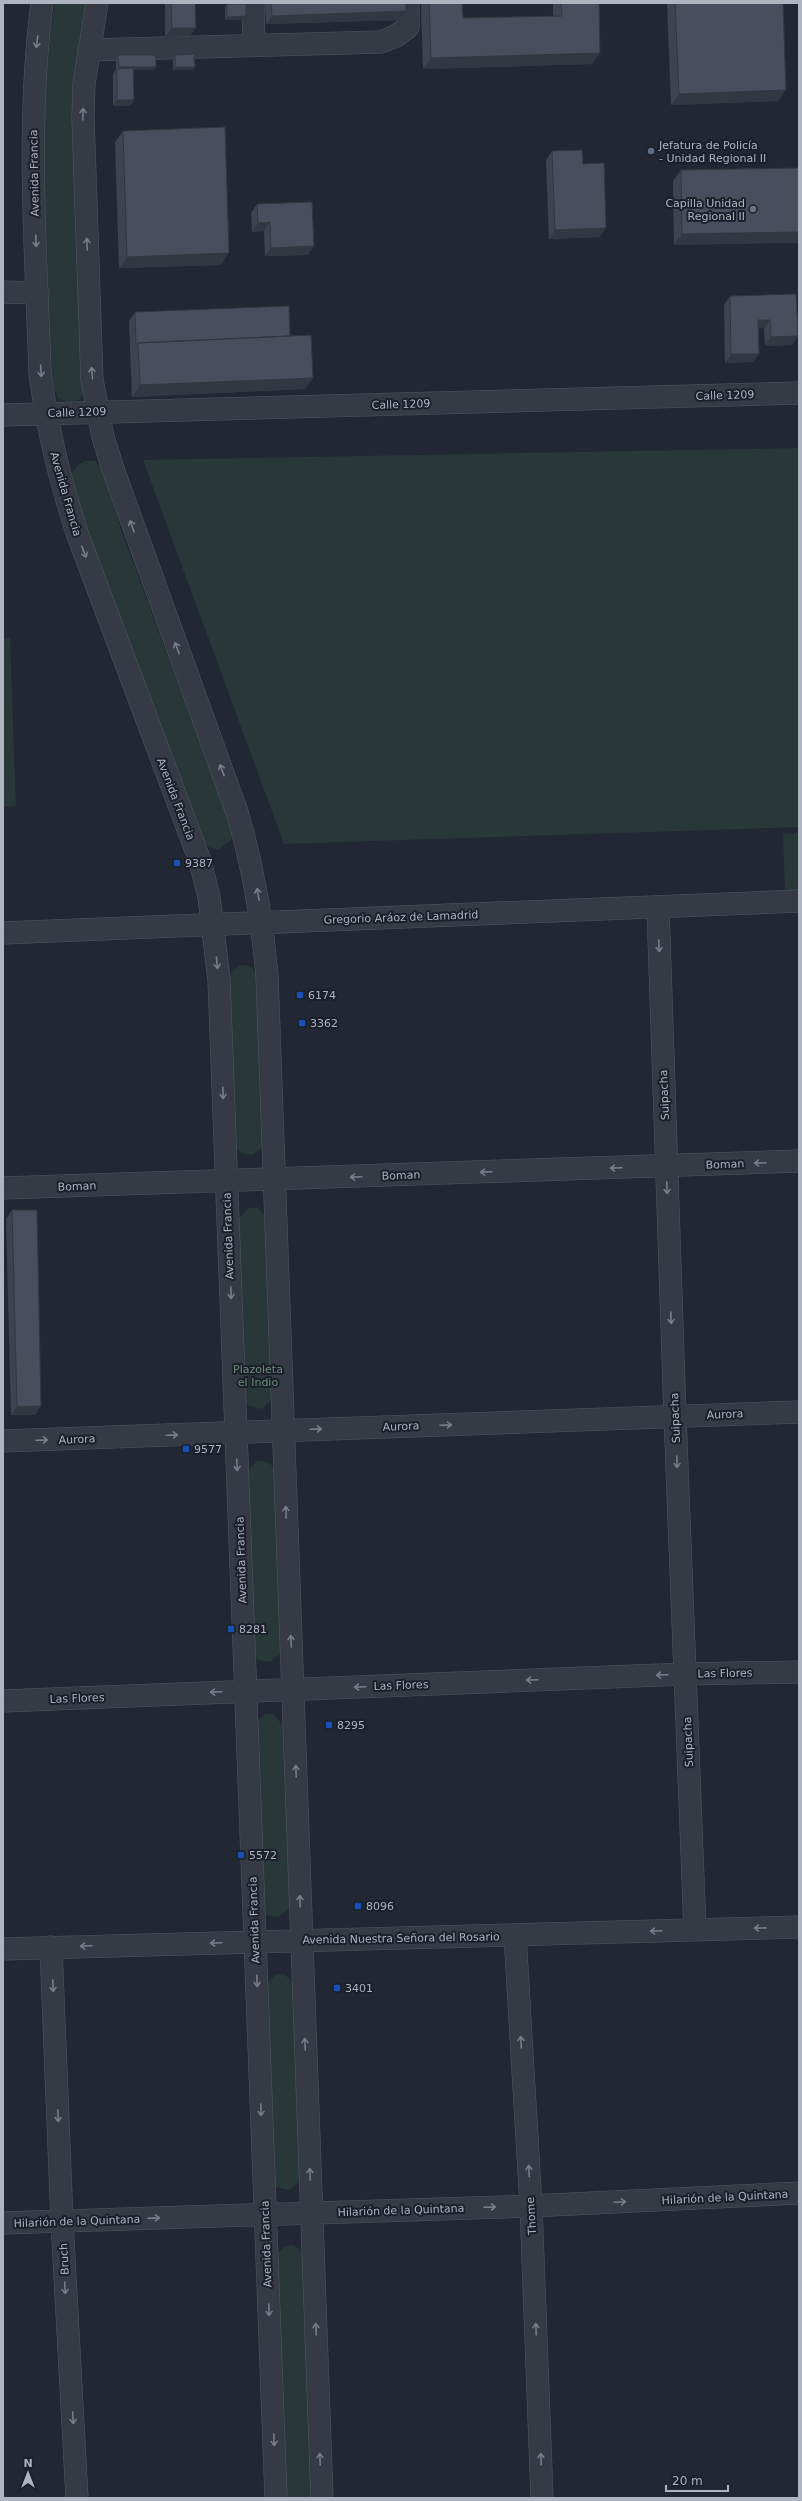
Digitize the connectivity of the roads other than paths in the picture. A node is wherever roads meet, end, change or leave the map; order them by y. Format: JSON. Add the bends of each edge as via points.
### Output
{"nodes":[{"id":1,"x":42,"y":3,"type":"edge"},
{"id":2,"x":97,"y":3,"type":"edge"},
{"id":3,"x":253,"y":3,"type":"edge"},
{"id":4,"x":408,"y":3,"type":"edge"},
{"id":5,"x":254,"y":45,"type":"junction"},
{"id":6,"x":89,"y":50,"type":"junction"},
{"id":7,"x":3,"y":292,"type":"edge"},
{"id":8,"x":38,"y":293,"type":"junction"},
{"id":9,"x":799,"y":393,"type":"edge"},
{"id":10,"x":98,"y":412,"type":"junction"},
{"id":11,"x":45,"y":413,"type":"junction"},
{"id":12,"x":3,"y":415,"type":"edge"},
{"id":13,"x":799,"y":901,"type":"edge"},
{"id":14,"x":658,"y":907,"type":"junction"},
{"id":15,"x":262,"y":922,"type":"junction"},
{"id":16,"x":213,"y":924,"type":"junction"},
{"id":17,"x":3,"y":932,"type":"edge"},
{"id":18,"x":799,"y":1161,"type":"edge"},
{"id":19,"x":666,"y":1166,"type":"junction"},
{"id":20,"x":274,"y":1179,"type":"junction"},
{"id":21,"x":226,"y":1181,"type":"junction"},
{"id":22,"x":3,"y":1188,"type":"edge"},
{"id":23,"x":799,"y":1412,"type":"edge"},
{"id":24,"x":675,"y":1416,"type":"junction"},
{"id":25,"x":283,"y":1431,"type":"junction"},
{"id":26,"x":236,"y":1433,"type":"junction"},
{"id":27,"x":3,"y":1441,"type":"edge"},
{"id":28,"x":799,"y":1672,"type":"edge"},
{"id":29,"x":685,"y":1674,"type":"junction"},
{"id":30,"x":293,"y":1690,"type":"junction"},
{"id":31,"x":246,"y":1691,"type":"junction"},
{"id":32,"x":3,"y":1701,"type":"edge"},
{"id":33,"x":799,"y":1927,"type":"edge"},
{"id":34,"x":695,"y":1930,"type":"junction"},
{"id":35,"x":515,"y":1935,"type":"junction"},
{"id":36,"x":302,"y":1940,"type":"junction"},
{"id":37,"x":255,"y":1942,"type":"junction"},
{"id":38,"x":51,"y":1948,"type":"junction"},
{"id":39,"x":3,"y":1949,"type":"edge"},
{"id":40,"x":799,"y":2193,"type":"edge"},
{"id":41,"x":531,"y":2206,"type":"junction"},
{"id":42,"x":311,"y":2213,"type":"junction"},
{"id":43,"x":265,"y":2214,"type":"junction"},
{"id":44,"x":62,"y":2221,"type":"junction"},
{"id":45,"x":3,"y":2223,"type":"edge"},
{"id":46,"x":77,"y":2498,"type":"edge"},
{"id":47,"x":276,"y":2498,"type":"edge"},
{"id":48,"x":322,"y":2498,"type":"edge"},
{"id":49,"x":542,"y":2498,"type":"edge"}],
"edges":[{"from":1,"to":8,"type":"street","name":"Avenida Francia","one_way":true,"via":[[35,59],[33,119]]},
{"from":2,"to":6,"type":"street"},
{"from":3,"to":5,"type":"street"},
{"from":4,"to":5,"type":"street","via":[[408,27],[396,36],[381,42]]},
{"from":5,"to":6,"type":"street"},
{"from":10,"to":6,"type":"street","one_way":true,"via":[[89,342],[83,117]]},
{"from":7,"to":8,"type":"street"},
{"from":8,"to":11,"type":"street","name":"Avenida Francia","one_way":true,"via":[[40,373]]},
{"from":9,"to":10,"type":"street","name":"Calle 1209"},
{"from":10,"to":11,"type":"street","name":"Calle 1209"},
{"from":15,"to":10,"type":"street","one_way":true,"via":[[250,856],[237,812],[133,528],[113,469]]},
{"from":11,"to":12,"type":"street","name":"Calle 1209"},
{"from":11,"to":16,"type":"street","name":"Avenida Francia","one_way":true,"via":[[60,478],[77,532],[200,861]]},
{"from":13,"to":14,"type":"street","name":"Gregorio Aráoz de Lamadrid"},
{"from":14,"to":15,"type":"street","name":"Gregorio Aráoz de Lamadrid"},
{"from":14,"to":19,"type":"street","name":"Suipacha","one_way":true},
{"from":15,"to":16,"type":"street","name":"Gregorio Aráoz de Lamadrid"},
{"from":15,"to":20,"type":"street","via":[[267,975]]},
{"from":16,"to":17,"type":"street","name":"Gregorio Aráoz de Lamadrid"},
{"from":16,"to":21,"type":"street","name":"Avenida Francia","one_way":true,"via":[[219,980]]},
{"from":18,"to":19,"type":"street","name":"Boman","one_way":true},
{"from":19,"to":20,"type":"street","name":"Boman","one_way":true},
{"from":19,"to":24,"type":"street","name":"Suipacha","one_way":true},
{"from":20,"to":21,"type":"street","name":"Boman"},
{"from":20,"to":25,"type":"street"},
{"from":21,"to":22,"type":"street","name":"Boman"},
{"from":21,"to":26,"type":"street","name":"Avenida Francia","one_way":true},
{"from":23,"to":24,"type":"street","name":"Aurora"},
{"from":25,"to":24,"type":"street","name":"Aurora","one_way":true},
{"from":24,"to":29,"type":"street","name":"Suipacha","one_way":true},
{"from":25,"to":26,"type":"street","name":"Aurora"},
{"from":30,"to":25,"type":"street","one_way":true},
{"from":27,"to":26,"type":"street","name":"Aurora","one_way":true},
{"from":26,"to":31,"type":"street","name":"Avenida Francia","one_way":true},
{"from":28,"to":29,"type":"street","name":"Las Flores"},
{"from":29,"to":30,"type":"street","name":"Las Flores","one_way":true},
{"from":29,"to":34,"type":"street","name":"Suipacha"},
{"from":30,"to":31,"type":"street","name":"Las Flores"},
{"from":36,"to":30,"type":"street","one_way":true},
{"from":31,"to":32,"type":"street","name":"Las Flores","one_way":true},
{"from":31,"to":37,"type":"street","name":"Avenida Francia"},
{"from":33,"to":34,"type":"street","name":"Avenida Nuestra Señora del Rosario","one_way":true},
{"from":34,"to":35,"type":"street","name":"Avenida Nuestra Señora del Rosario","one_way":true},
{"from":35,"to":36,"type":"street","name":"Avenida Nuestra Señora del Rosario"},
{"from":41,"to":35,"type":"street","name":"Thome","one_way":true},
{"from":36,"to":37,"type":"street","name":"Avenida Nuestra Señora del Rosario"},
{"from":42,"to":36,"type":"street","one_way":true},
{"from":37,"to":38,"type":"street","name":"Avenida Nuestra Señora del Rosario","one_way":true},
{"from":37,"to":43,"type":"street","name":"Avenida Francia","one_way":true},
{"from":38,"to":39,"type":"street","name":"Avenida Nuestra Señora del Rosario"},
{"from":38,"to":44,"type":"street","name":"Bruch","one_way":true},
{"from":41,"to":40,"type":"street","name":"Hilarión de la Quintana","one_way":true},
{"from":42,"to":41,"type":"street","name":"Hilarión de la Quintana","one_way":true},
{"from":49,"to":41,"type":"street","name":"Thome","one_way":true},
{"from":42,"to":43,"type":"street","name":"Hilarión de la Quintana"},
{"from":48,"to":42,"type":"street","one_way":true},
{"from":44,"to":43,"type":"street","name":"Hilarión de la Quintana","one_way":true},
{"from":43,"to":47,"type":"street","name":"Avenida Francia","one_way":true},
{"from":44,"to":45,"type":"street","name":"Hilarión de la Quintana"},
{"from":44,"to":46,"type":"street","name":"Bruch","one_way":true}]}
